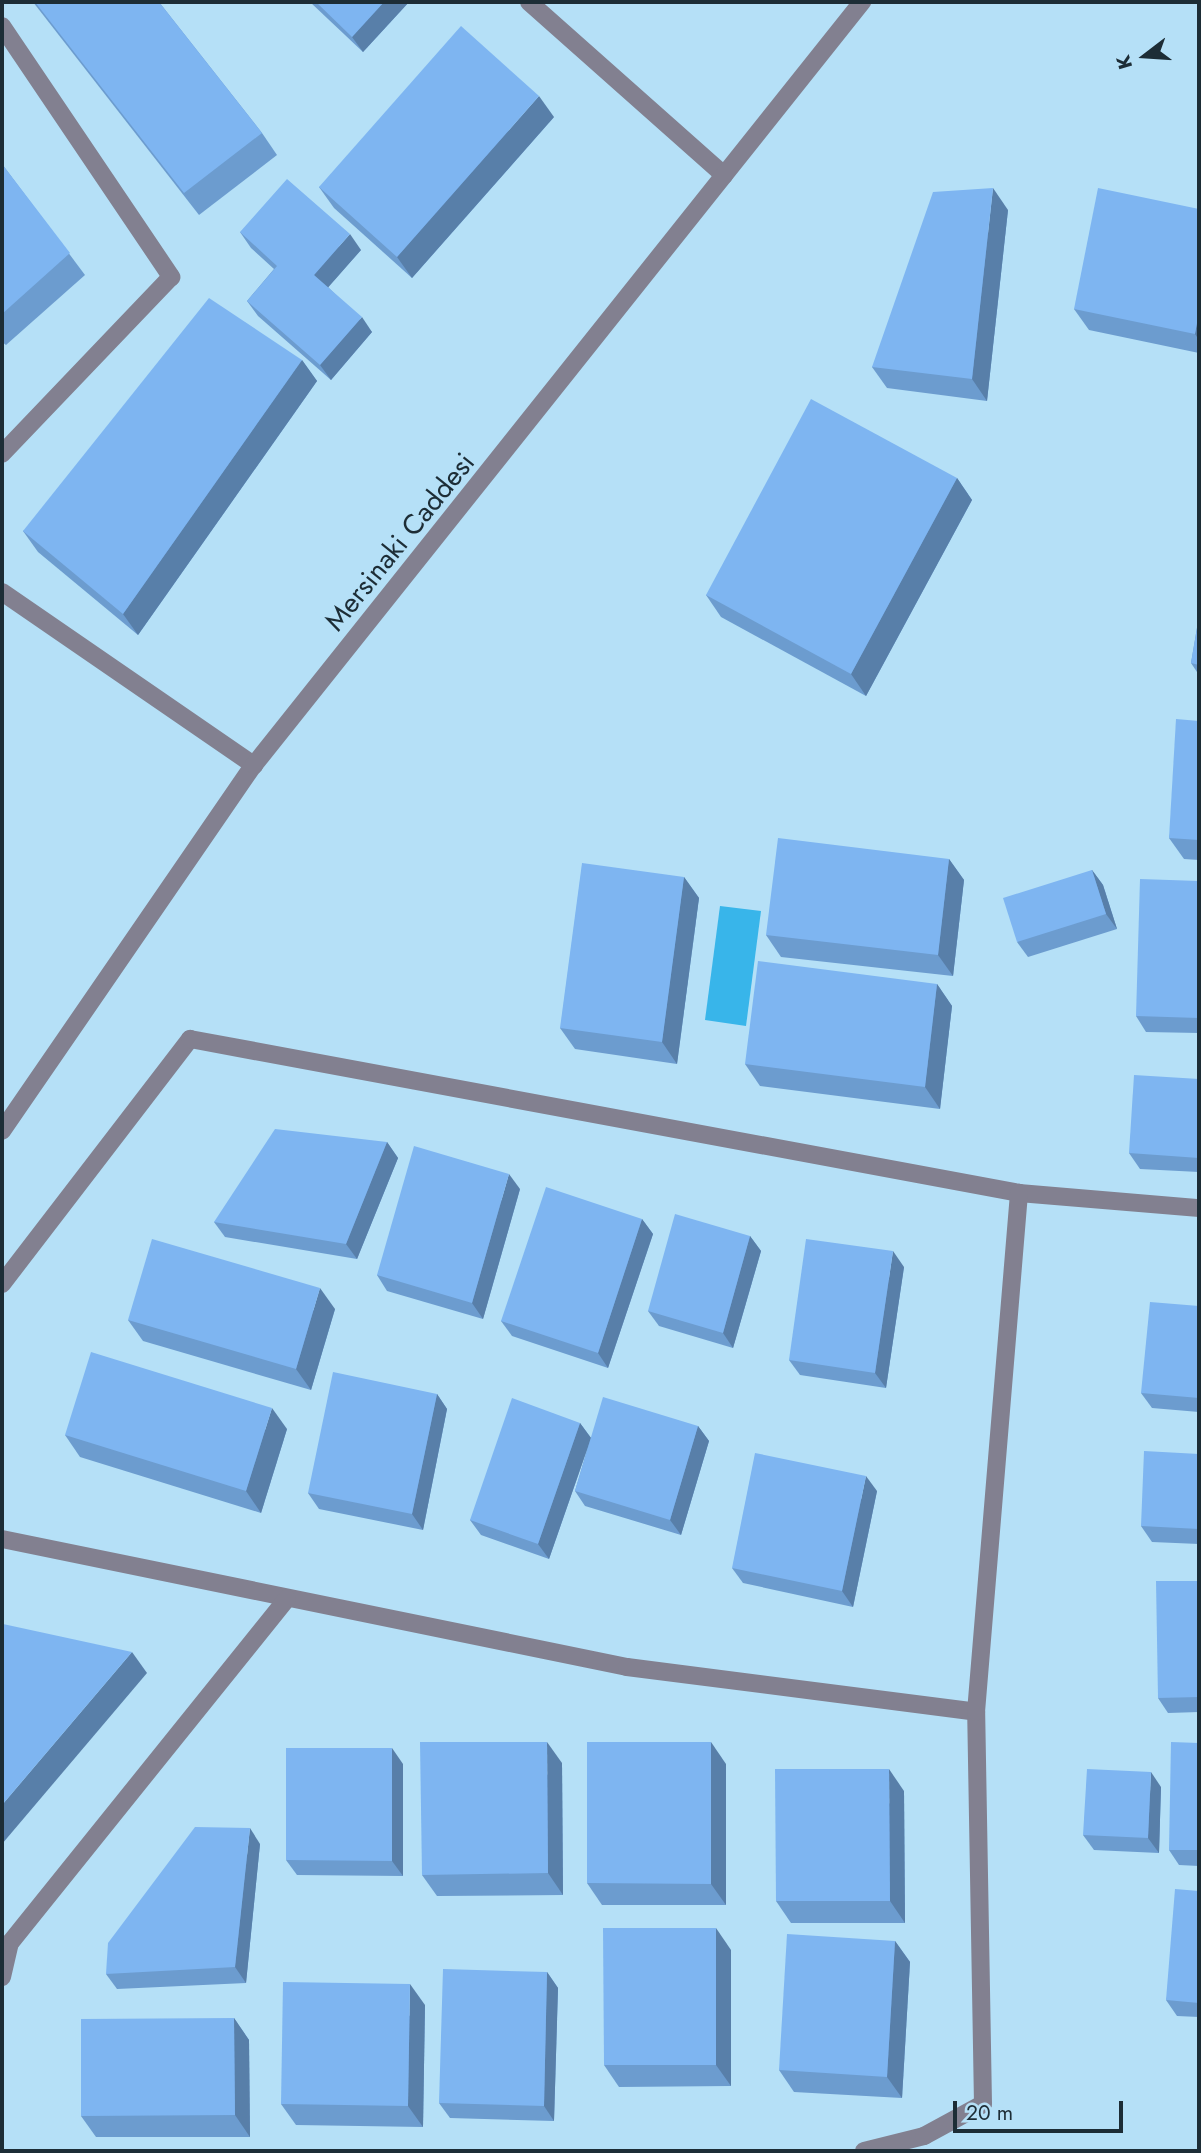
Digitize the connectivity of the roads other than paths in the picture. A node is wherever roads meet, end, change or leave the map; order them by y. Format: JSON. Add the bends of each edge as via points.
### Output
{"nodes":[{"id":1,"x":529,"y":2,"type":"edge"},
{"id":2,"x":862,"y":2,"type":"edge"},
{"id":3,"x":2,"y":26,"type":"edge"},
{"id":4,"x":724,"y":175,"type":"junction"},
{"id":5,"x":2,"y":454,"type":"edge"},
{"id":6,"x":2,"y":592,"type":"edge"},
{"id":7,"x":254,"y":765,"type":"junction"},
{"id":8,"x":2,"y":1131,"type":"edge"},
{"id":9,"x":1019,"y":1193,"type":"junction"},
{"id":10,"x":1199,"y":1208,"type":"edge"},
{"id":11,"x":2,"y":1284,"type":"edge"},
{"id":12,"x":2,"y":1539,"type":"edge"},
{"id":13,"x":287,"y":1599,"type":"junction"},
{"id":14,"x":976,"y":1712,"type":"junction"},
{"id":15,"x":2,"y":1977,"type":"edge"},
{"id":16,"x":864,"y":2151,"type":"edge"}],
"edges":[{"from":1,"to":4,"type":"street"},
{"from":2,"to":4,"type":"street","name":"Mersinaki Caddesi"},
{"from":3,"to":5,"type":"street","via":[[171,277]]},
{"from":4,"to":7,"type":"street","name":"Mersinaki Caddesi"},
{"from":6,"to":7,"type":"street"},
{"from":7,"to":8,"type":"street","name":"Mersinaki Caddesi"},
{"from":9,"to":10,"type":"street"},
{"from":9,"to":11,"type":"street","via":[[190,1039]]},
{"from":9,"to":14,"type":"street"},
{"from":12,"to":13,"type":"street"},
{"from":13,"to":14,"type":"street","via":[[627,1667]]},
{"from":13,"to":15,"type":"street","via":[[10,1943]]},
{"from":14,"to":16,"type":"street","via":[[983,2104],[924,2136]]}]}
